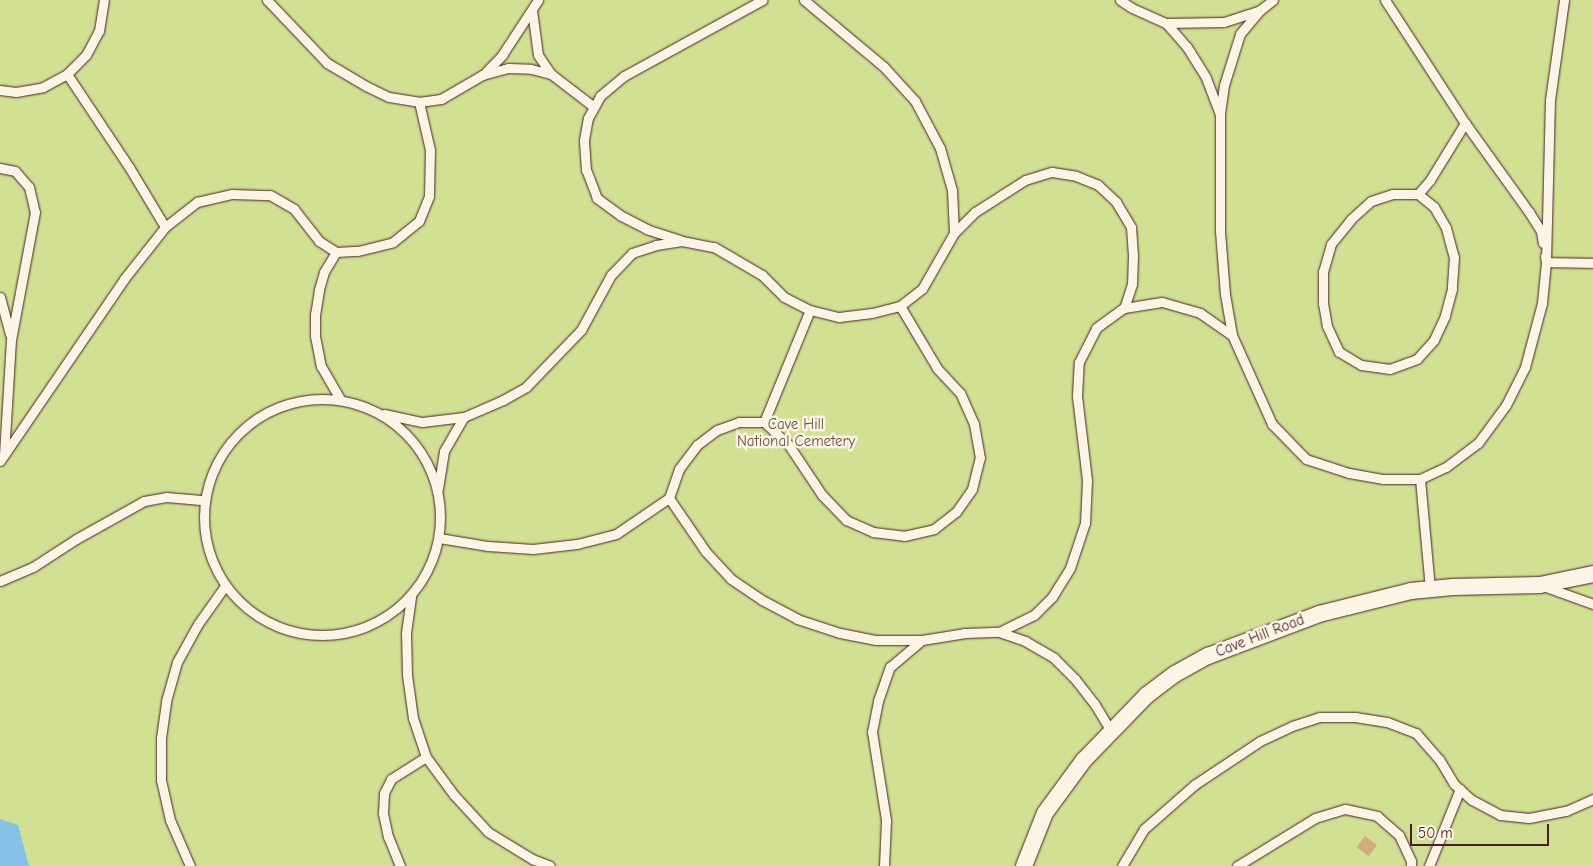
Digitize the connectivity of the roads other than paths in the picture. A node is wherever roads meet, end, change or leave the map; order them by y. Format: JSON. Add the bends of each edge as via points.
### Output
{"nodes":[{"id":1,"x":104,"y":0,"type":"edge"},
{"id":2,"x":268,"y":0,"type":"edge"},
{"id":3,"x":538,"y":0,"type":"edge"},
{"id":4,"x":762,"y":0,"type":"edge"},
{"id":5,"x":804,"y":0,"type":"edge"},
{"id":6,"x":1120,"y":0,"type":"edge"},
{"id":7,"x":1273,"y":0,"type":"edge"},
{"id":8,"x":1385,"y":0,"type":"edge"},
{"id":9,"x":1564,"y":0,"type":"edge"},
{"id":10,"x":532,"y":10,"type":"junction"},
{"id":11,"x":1260,"y":10,"type":"junction"},
{"id":12,"x":1166,"y":23,"type":"junction"},
{"id":13,"x":66,"y":74,"type":"junction"},
{"id":14,"x":551,"y":74,"type":"junction"},
{"id":15,"x":482,"y":75,"type":"junction"},
{"id":16,"x":0,"y":90,"type":"edge"},
{"id":17,"x":419,"y":102,"type":"junction"},
{"id":18,"x":594,"y":107,"type":"junction"},
{"id":19,"x":1220,"y":115,"type":"junction"},
{"id":20,"x":1465,"y":123,"type":"junction"},
{"id":21,"x":0,"y":168,"type":"edge"},
{"id":22,"x":1418,"y":194,"type":"junction"},
{"id":23,"x":165,"y":227,"type":"junction"},
{"id":24,"x":954,"y":233,"type":"junction"},
{"id":25,"x":682,"y":241,"type":"junction"},
{"id":26,"x":336,"y":252,"type":"junction"},
{"id":27,"x":1546,"y":262,"type":"junction"},
{"id":28,"x":1593,"y":263,"type":"edge"},
{"id":29,"x":0,"y":297,"type":"edge"},
{"id":30,"x":900,"y":306,"type":"junction"},
{"id":31,"x":1124,"y":308,"type":"junction"},
{"id":32,"x":810,"y":310,"type":"junction"},
{"id":33,"x":1232,"y":335,"type":"junction"},
{"id":34,"x":11,"y":340,"type":"junction"},
{"id":35,"x":340,"y":399,"type":"junction"},
{"id":36,"x":384,"y":414,"type":"junction"},
{"id":37,"x":464,"y":417,"type":"junction"},
{"id":38,"x":764,"y":422,"type":"junction"},
{"id":39,"x":2,"y":458,"type":"edge"},
{"id":40,"x":1420,"y":479,"type":"junction"},
{"id":41,"x":438,"y":490,"type":"junction"},
{"id":42,"x":669,"y":498,"type":"junction"},
{"id":43,"x":204,"y":500,"type":"junction"},
{"id":44,"x":439,"y":538,"type":"junction"},
{"id":45,"x":1593,"y":574,"type":"edge"},
{"id":46,"x":0,"y":581,"type":"edge"},
{"id":47,"x":1540,"y":585,"type":"junction"},
{"id":48,"x":225,"y":586,"type":"junction"},
{"id":49,"x":1430,"y":589,"type":"junction"},
{"id":50,"x":411,"y":597,"type":"junction"},
{"id":51,"x":1593,"y":604,"type":"edge"},
{"id":52,"x":999,"y":632,"type":"junction"},
{"id":53,"x":922,"y":640,"type":"junction"},
{"id":54,"x":1111,"y":731,"type":"junction"},
{"id":55,"x":426,"y":757,"type":"junction"},
{"id":56,"x":1460,"y":789,"type":"junction"},
{"id":57,"x":1593,"y":799,"type":"edge"},
{"id":58,"x":190,"y":866,"type":"edge"},
{"id":59,"x":400,"y":866,"type":"edge"},
{"id":60,"x":550,"y":866,"type":"edge"},
{"id":61,"x":884,"y":866,"type":"edge"},
{"id":62,"x":1024,"y":866,"type":"edge"},
{"id":63,"x":1122,"y":866,"type":"edge"},
{"id":64,"x":1237,"y":866,"type":"edge"},
{"id":65,"x":1411,"y":866,"type":"edge"},
{"id":66,"x":1429,"y":866,"type":"edge"}],
"edges":[{"from":1,"to":13,"type":"lane","via":[[99,31],[86,55]]},
{"from":2,"to":17,"type":"lane","via":[[327,63],[388,97]]},
{"from":3,"to":10,"type":"lane"},
{"from":4,"to":18,"type":"lane","via":[[624,76],[600,96]]},
{"from":5,"to":24,"type":"lane","via":[[884,67],[915,100],[940,148],[952,190]]},
{"from":6,"to":12,"type":"lane"},
{"from":7,"to":11,"type":"lane"},
{"from":8,"to":20,"type":"lane"},
{"from":9,"to":27,"type":"lane","via":[[1550,100]]},
{"from":10,"to":14,"type":"lane","via":[[538,55]]},
{"from":10,"to":15,"type":"lane","via":[[502,55]]},
{"from":11,"to":12,"type":"lane","via":[[1224,22]]},
{"from":11,"to":19,"type":"lane","via":[[1240,34],[1224,85]]},
{"from":12,"to":19,"type":"lane","via":[[1187,47],[1206,78]]},
{"from":13,"to":16,"type":"lane","via":[[42,87],[16,92]]},
{"from":13,"to":23,"type":"lane"},
{"from":14,"to":15,"type":"lane","via":[[508,68]]},
{"from":14,"to":18,"type":"lane"},
{"from":15,"to":17,"type":"lane","via":[[441,99]]},
{"from":17,"to":26,"type":"lane","via":[[430,150],[429,196],[419,221],[393,242],[358,251]]},
{"from":18,"to":25,"type":"lane","via":[[588,118],[585,147],[586,170],[597,198],[647,229]]},
{"from":19,"to":33,"type":"lane","via":[[1220,230]]},
{"from":20,"to":22,"type":"lane"},
{"from":20,"to":27,"type":"lane","via":[[1541,232]]},
{"from":21,"to":34,"type":"lane","via":[[15,171],[29,187],[34,212]]},
{"from":22,"to":22,"type":"lane","via":[[1393,194],[1371,201],[1331,244],[1323,272],[1322,304],[1326,326],[1339,352],[1361,365],[1390,369],[1417,359],[1434,340],[1445,316],[1452,289],[1454,257],[1446,228],[1434,206]]},
{"from":23,"to":26,"type":"lane","via":[[197,202],[232,194],[270,195],[294,209],[319,241]]},
{"from":23,"to":39,"type":"lane","via":[[124,278]]},
{"from":24,"to":30,"type":"lane","via":[[922,289]]},
{"from":24,"to":31,"type":"lane","via":[[975,212],[1024,180],[1052,172],[1076,176],[1098,185],[1116,202],[1131,227],[1132,284]]},
{"from":25,"to":32,"type":"lane","via":[[714,247],[738,259],[762,275],[784,297]]},
{"from":25,"to":37,"type":"lane","via":[[632,253],[611,275],[581,330],[526,387]]},
{"from":26,"to":35,"type":"lane","via":[[324,272],[319,290],[315,336],[321,366]]},
{"from":27,"to":28,"type":"lane"},
{"from":27,"to":40,"type":"lane","via":[[1542,303],[1525,367],[1506,405],[1478,443],[1446,467]]},
{"from":29,"to":34,"type":"lane"},
{"from":30,"to":32,"type":"lane","via":[[839,317]]},
{"from":30,"to":38,"type":"lane","via":[[937,368],[960,393],[974,424],[980,458],[972,489],[956,512],[934,529],[904,536],[873,532],[846,520],[822,495],[788,444]]},
{"from":31,"to":33,"type":"lane","via":[[1162,302],[1200,314]]},
{"from":31,"to":52,"type":"lane","via":[[1096,328],[1079,362],[1078,396],[1087,480],[1085,523],[1070,568],[1052,597],[1034,615]]},
{"from":32,"to":38,"type":"lane"},
{"from":33,"to":40,"type":"lane","via":[[1272,424],[1306,460],[1383,479]]},
{"from":34,"to":39,"type":"lane"},
{"from":35,"to":36,"type":"lane","via":[[363,404]]},
{"from":35,"to":43,"type":"lane","via":[[303,399],[267,411],[237,433],[216,464]]},
{"from":36,"to":37,"type":"lane","via":[[422,422]]},
{"from":36,"to":41,"type":"lane","via":[[408,434],[422,454]]},
{"from":37,"to":41,"type":"lane","via":[[444,450]]},
{"from":38,"to":42,"type":"lane","via":[[740,422],[717,430],[697,445],[678,469]]},
{"from":40,"to":49,"type":"lane"},
{"from":41,"to":44,"type":"lane"},
{"from":42,"to":44,"type":"lane","via":[[616,534],[577,544],[533,549]]},
{"from":42,"to":53,"type":"lane","via":[[706,552],[731,579],[762,600],[797,619],[840,633],[876,640]]},
{"from":43,"to":46,"type":"lane","via":[[166,497],[144,501],[76,538],[33,567]]},
{"from":43,"to":48,"type":"lane","via":[[204,530],[211,559]]},
{"from":44,"to":50,"type":"lane","via":[[429,570]]},
{"from":45,"to":47,"type":"street","name":"Cave Hill Road"},
{"from":47,"to":49,"type":"street","name":"Cave Hill Road"},
{"from":47,"to":51,"type":"lane"},
{"from":48,"to":50,"type":"lane","via":[[250,612],[281,629],[315,636],[350,633],[383,619]]},
{"from":48,"to":58,"type":"lane","via":[[198,624],[177,662],[166,701],[161,738],[161,780],[170,820]]},
{"from":49,"to":54,"type":"street","name":"Cave Hill Road","via":[[1319,614],[1208,656],[1175,674],[1147,695]]},
{"from":50,"to":55,"type":"lane","via":[[406,633],[407,675],[413,718]]},
{"from":52,"to":53,"type":"lane"},
{"from":52,"to":54,"type":"lane","via":[[1024,641],[1054,658],[1089,697]]},
{"from":53,"to":61,"type":"lane","via":[[890,667],[872,732],[886,820]]},
{"from":54,"to":62,"type":"street","name":"Cave Hill Road","via":[[1084,760],[1045,813]]},
{"from":55,"to":59,"type":"lane","via":[[391,779],[384,793],[383,813],[388,837]]},
{"from":55,"to":60,"type":"lane","via":[[454,795],[488,832],[532,859]]},
{"from":56,"to":57,"type":"lane","via":[[1472,800],[1500,815],[1529,818],[1566,811]]},
{"from":56,"to":63,"type":"lane","via":[[1416,733],[1387,722],[1356,717],[1320,717],[1260,741],[1194,785],[1144,829]]},
{"from":56,"to":66,"type":"lane"},
{"from":64,"to":65,"type":"lane","via":[[1314,818],[1345,809],[1377,816],[1399,835]]}]}
